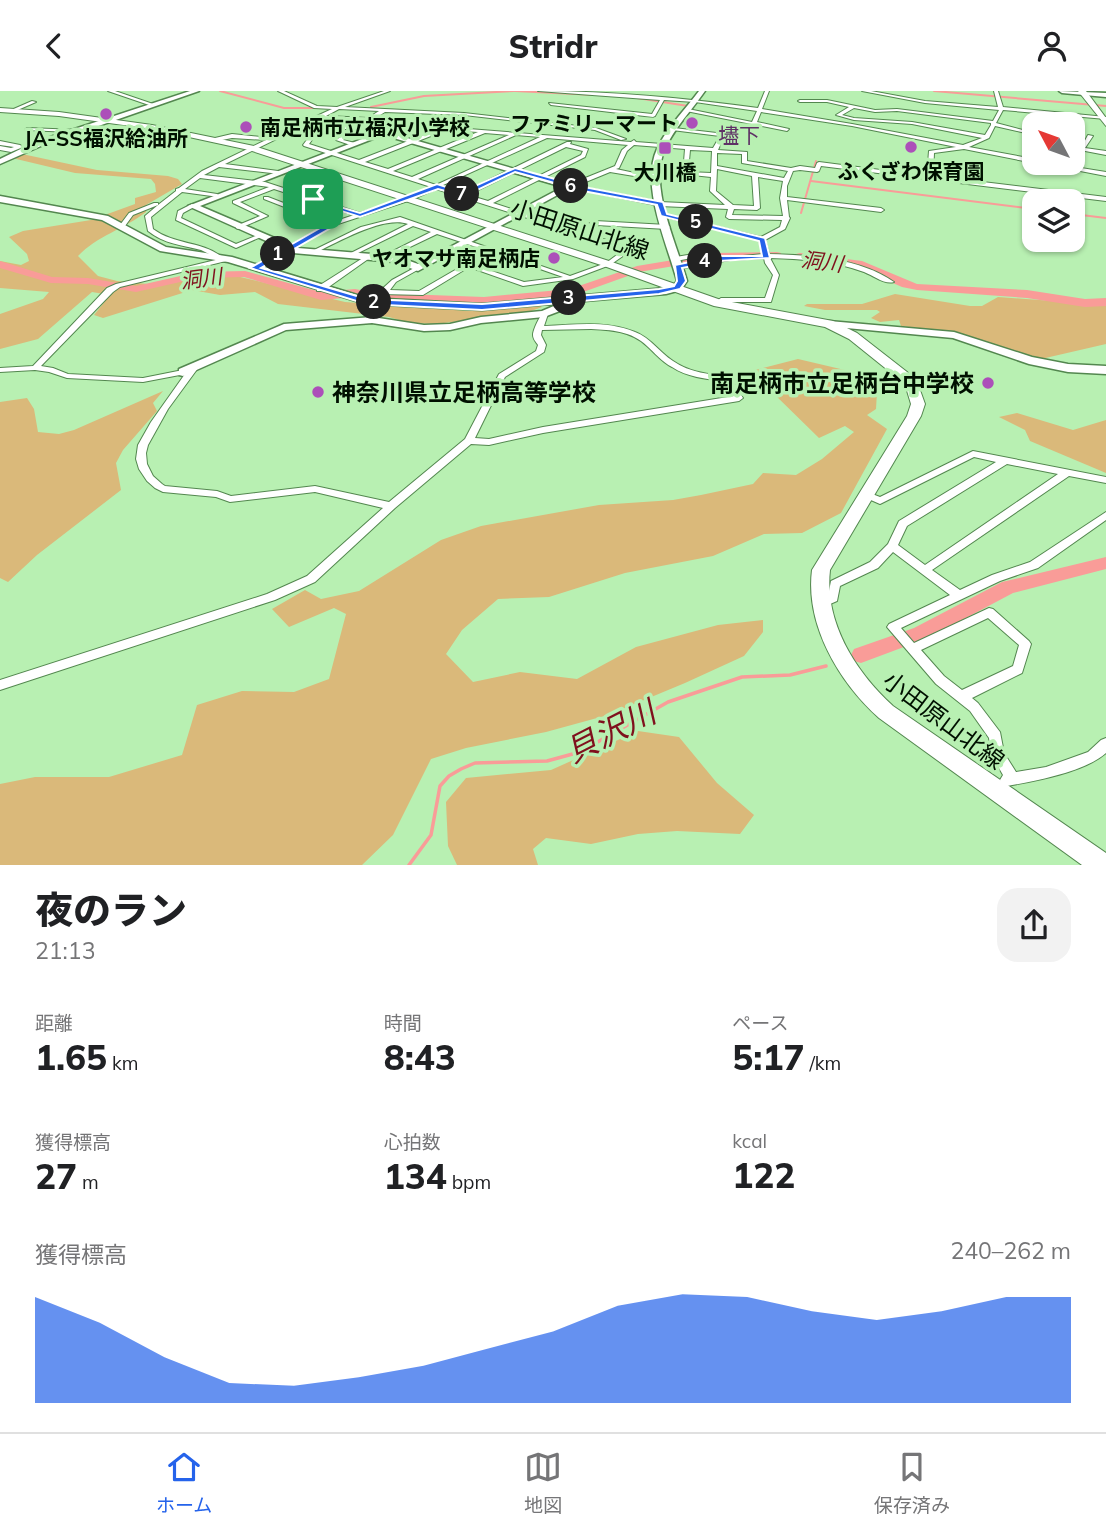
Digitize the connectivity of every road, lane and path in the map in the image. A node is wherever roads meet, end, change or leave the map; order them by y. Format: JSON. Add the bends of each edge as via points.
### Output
{"nodes":[{"id":1,"x":110,"y":91,"type":"edge"},
{"id":2,"x":196,"y":91,"type":"edge"},
{"id":3,"x":280,"y":91,"type":"edge"},
{"id":4,"x":388,"y":91,"type":"edge"},
{"id":5,"x":540,"y":91,"type":"edge"},
{"id":6,"x":702,"y":91,"type":"edge"},
{"id":7,"x":767,"y":91,"type":"edge"},
{"id":8,"x":864,"y":91,"type":"edge"},
{"id":9,"x":904,"y":91,"type":"edge"},
{"id":10,"x":996,"y":91,"type":"edge"},
{"id":11,"x":1062,"y":91,"type":"edge"},
{"id":12,"x":1083,"y":92,"type":"edge"},
{"id":13,"x":1106,"y":95,"type":"edge"},
{"id":14,"x":822,"y":97,"type":"dead end"},
{"id":15,"x":904,"y":99,"type":"junction"},
{"id":16,"x":662,"y":101,"type":"junction"},
{"id":17,"x":695,"y":101,"type":"junction"},
{"id":18,"x":800,"y":101,"type":"dead end"},
{"id":19,"x":34,"y":102,"type":"dead end"},
{"id":20,"x":831,"y":102,"type":"junction"},
{"id":21,"x":551,"y":104,"type":"dead end"},
{"id":22,"x":154,"y":105,"type":"junction"},
{"id":23,"x":1094,"y":105,"type":"joint"},
{"id":24,"x":340,"y":107,"type":"junction"},
{"id":25,"x":852,"y":107,"type":"junction"},
{"id":26,"x":384,"y":109,"type":"junction"},
{"id":27,"x":0,"y":110,"type":"edge"},
{"id":28,"x":688,"y":110,"type":"junction"},
{"id":29,"x":759,"y":110,"type":"junction"},
{"id":30,"x":1001,"y":110,"type":"junction"},
{"id":31,"x":11,"y":111,"type":"junction"},
{"id":32,"x":437,"y":112,"type":"junction"},
{"id":33,"x":319,"y":117,"type":"junction"},
{"id":34,"x":107,"y":120,"type":"junction"},
{"id":35,"x":370,"y":120,"type":"junction"},
{"id":36,"x":1105,"y":120,"type":"edge"},
{"id":37,"x":742,"y":121,"type":"junction"},
{"id":38,"x":754,"y":123,"type":"junction"},
{"id":39,"x":993,"y":123,"type":"junction"},
{"id":40,"x":418,"y":125,"type":"junction"},
{"id":41,"x":730,"y":125,"type":"dead end"},
{"id":42,"x":360,"y":127,"type":"junction"},
{"id":43,"x":292,"y":128,"type":"junction"},
{"id":44,"x":318,"y":128,"type":"junction"},
{"id":45,"x":447,"y":128,"type":"junction"},
{"id":46,"x":27,"y":129,"type":"dead end"},
{"id":47,"x":674,"y":129,"type":"junction"},
{"id":48,"x":720,"y":129,"type":"dead end"},
{"id":49,"x":787,"y":130,"type":"dead end"},
{"id":50,"x":74,"y":131,"type":"junction"},
{"id":51,"x":175,"y":131,"type":"junction"},
{"id":52,"x":486,"y":131,"type":"junction"},
{"id":53,"x":1022,"y":131,"type":"edge"},
{"id":54,"x":516,"y":133,"type":"junction"},
{"id":55,"x":713,"y":133,"type":"junction"},
{"id":56,"x":547,"y":136,"type":"junction"},
{"id":57,"x":1090,"y":136,"type":"dead end"},
{"id":58,"x":987,"y":137,"type":"junction"},
{"id":59,"x":580,"y":138,"type":"junction"},
{"id":60,"x":217,"y":139,"type":"junction"},
{"id":61,"x":268,"y":139,"type":"junction"},
{"id":62,"x":413,"y":141,"type":"junction"},
{"id":63,"x":634,"y":142,"type":"junction"},
{"id":64,"x":1085,"y":142,"type":"edge"},
{"id":65,"x":353,"y":144,"type":"junction"},
{"id":66,"x":566,"y":145,"type":"junction"},
{"id":67,"x":664,"y":145,"type":"junction"},
{"id":68,"x":688,"y":147,"type":"junction"},
{"id":69,"x":0,"y":148,"type":"edge"},
{"id":70,"x":251,"y":148,"type":"junction"},
{"id":71,"x":961,"y":148,"type":"junction"},
{"id":72,"x":443,"y":149,"type":"junction"},
{"id":73,"x":715,"y":150,"type":"junction"},
{"id":74,"x":1085,"y":150,"type":"edge"},
{"id":75,"x":16,"y":153,"type":"junction"},
{"id":76,"x":331,"y":153,"type":"junction"},
{"id":77,"x":1106,"y":153,"type":"edge"},
{"id":78,"x":465,"y":156,"type":"junction"},
{"id":79,"x":1022,"y":160,"type":"edge"},
{"id":80,"x":0,"y":162,"type":"edge"},
{"id":81,"x":359,"y":162,"type":"junction"},
{"id":82,"x":490,"y":163,"type":"junction"},
{"id":83,"x":303,"y":164,"type":"junction"},
{"id":84,"x":218,"y":165,"type":"junction"},
{"id":85,"x":515,"y":170,"type":"junction"},
{"id":86,"x":610,"y":170,"type":"junction"},
{"id":87,"x":791,"y":170,"type":"junction"},
{"id":88,"x":1085,"y":170,"type":"edge"},
{"id":89,"x":389,"y":171,"type":"junction"},
{"id":90,"x":713,"y":171,"type":"junction"},
{"id":91,"x":278,"y":173,"type":"junction"},
{"id":92,"x":1106,"y":174,"type":"edge"},
{"id":93,"x":755,"y":175,"type":"junction"},
{"id":94,"x":197,"y":176,"type":"junction"},
{"id":95,"x":540,"y":178,"type":"junction"},
{"id":96,"x":930,"y":178,"type":"junction"},
{"id":97,"x":413,"y":179,"type":"junction"},
{"id":98,"x":656,"y":179,"type":"junction"},
{"id":99,"x":784,"y":180,"type":"junction"},
{"id":100,"x":253,"y":182,"type":"junction"},
{"id":101,"x":437,"y":186,"type":"junction"},
{"id":102,"x":570,"y":186,"type":"junction"},
{"id":103,"x":274,"y":187,"type":"junction"},
{"id":104,"x":181,"y":189,"type":"junction"},
{"id":105,"x":298,"y":194,"type":"junction"},
{"id":106,"x":463,"y":194,"type":"junction"},
{"id":107,"x":216,"y":196,"type":"junction"},
{"id":108,"x":266,"y":198,"type":"dead end"},
{"id":109,"x":783,"y":198,"type":"junction"},
{"id":110,"x":0,"y":199,"type":"edge"},
{"id":111,"x":313,"y":199,"type":"junction"},
{"id":112,"x":409,"y":199,"type":"junction"},
{"id":113,"x":1106,"y":199,"type":"edge"},
{"id":114,"x":276,"y":203,"type":"junction"},
{"id":115,"x":489,"y":203,"type":"junction"},
{"id":116,"x":660,"y":204,"type":"junction"},
{"id":117,"x":192,"y":206,"type":"junction"},
{"id":118,"x":731,"y":207,"type":"junction"},
{"id":119,"x":291,"y":209,"type":"junction"},
{"id":120,"x":881,"y":210,"type":"dead end"},
{"id":121,"x":520,"y":213,"type":"junction"},
{"id":122,"x":360,"y":215,"type":"junction"},
{"id":123,"x":664,"y":215,"type":"junction"},
{"id":124,"x":787,"y":218,"type":"junction"},
{"id":125,"x":383,"y":223,"type":"junction"},
{"id":126,"x":414,"y":223,"type":"junction"},
{"id":127,"x":333,"y":224,"type":"junction"},
{"id":128,"x":123,"y":225,"type":"junction"},
{"id":129,"x":238,"y":226,"type":"junction"},
{"id":130,"x":494,"y":226,"type":"junction"},
{"id":131,"x":667,"y":227,"type":"junction"},
{"id":132,"x":436,"y":231,"type":"junction"},
{"id":133,"x":578,"y":231,"type":"junction"},
{"id":134,"x":260,"y":236,"type":"junction"},
{"id":135,"x":762,"y":239,"type":"junction"},
{"id":136,"x":466,"y":241,"type":"junction"},
{"id":137,"x":288,"y":247,"type":"junction"},
{"id":138,"x":493,"y":251,"type":"junction"},
{"id":139,"x":311,"y":253,"type":"junction"},
{"id":140,"x":348,"y":255,"type":"junction"},
{"id":141,"x":766,"y":255,"type":"junction"},
{"id":142,"x":368,"y":257,"type":"junction"},
{"id":143,"x":224,"y":258,"type":"junction"},
{"id":144,"x":383,"y":258,"type":"junction"},
{"id":145,"x":677,"y":263,"type":"junction"},
{"id":146,"x":609,"y":264,"type":"junction"},
{"id":147,"x":469,"y":265,"type":"junction"},
{"id":148,"x":254,"y":268,"type":"junction"},
{"id":149,"x":418,"y":268,"type":"junction"},
{"id":150,"x":571,"y":278,"type":"junction"},
{"id":151,"x":891,"y":282,"type":"dead end"},
{"id":152,"x":677,"y":288,"type":"junction"},
{"id":153,"x":320,"y":289,"type":"junction"},
{"id":154,"x":646,"y":293,"type":"junction"},
{"id":155,"x":718,"y":303,"type":"junction"},
{"id":156,"x":544,"y":314,"type":"junction"},
{"id":157,"x":829,"y":324,"type":"junction"},
{"id":158,"x":538,"y":328,"type":"junction"},
{"id":159,"x":35,"y":368,"type":"junction"},
{"id":160,"x":0,"y":370,"type":"edge"},
{"id":161,"x":188,"y":370,"type":"junction"},
{"id":162,"x":1106,"y":370,"type":"edge"},
{"id":163,"x":469,"y":441,"type":"junction"},
{"id":164,"x":1004,"y":461,"type":"junction"},
{"id":165,"x":1066,"y":473,"type":"junction"},
{"id":166,"x":1106,"y":480,"type":"edge"},
{"id":167,"x":867,"y":495,"type":"junction"},
{"id":168,"x":391,"y":506,"type":"junction"},
{"id":169,"x":1106,"y":515,"type":"edge"},
{"id":170,"x":892,"y":546,"type":"junction"},
{"id":171,"x":925,"y":570,"type":"junction"},
{"id":172,"x":959,"y":596,"type":"junction"},
{"id":173,"x":821,"y":604,"type":"junction"},
{"id":174,"x":913,"y":649,"type":"junction"},
{"id":175,"x":0,"y":685,"type":"edge"},
{"id":176,"x":962,"y":696,"type":"junction"},
{"id":177,"x":1106,"y":744,"type":"edge"},
{"id":178,"x":1011,"y":777,"type":"junction"},
{"id":179,"x":997,"y":790,"type":"junction"},
{"id":180,"x":1102,"y":865,"type":"edge"}],
"edges":[{"from":1,"to":22,"type":"street"},
{"from":2,"to":22,"type":"street"},
{"from":3,"to":24,"type":"street","via":[[314,107]]},
{"from":4,"to":24,"type":"street"},
{"from":5,"to":16,"type":"street"},
{"from":6,"to":17,"type":"street"},
{"from":7,"to":29,"type":"street"},
{"from":8,"to":15,"type":"street"},
{"from":9,"to":15,"type":"street"},
{"from":10,"to":30,"type":"street"},
{"from":11,"to":12,"type":"street"},
{"from":12,"to":13,"type":"street"},
{"from":12,"to":23,"type":"main road"},
{"from":14,"to":20,"type":"street"},
{"from":15,"to":30,"type":"street"},
{"from":16,"to":17,"type":"street"},
{"from":16,"to":21,"type":"street","via":[[653,116]]},
{"from":17,"to":28,"type":"street"},
{"from":17,"to":29,"type":"street"},
{"from":18,"to":20,"type":"street"},
{"from":19,"to":31,"type":"street"},
{"from":20,"to":25,"type":"street"},
{"from":22,"to":34,"type":"street"},
{"from":23,"to":36,"type":"main road"},
{"from":24,"to":26,"type":"street"},
{"from":24,"to":33,"type":"street"},
{"from":25,"to":39,"type":"street"},
{"from":25,"to":58,"type":"street","via":[[838,114]]},
{"from":26,"to":32,"type":"street"},
{"from":26,"to":35,"type":"street"},
{"from":27,"to":31,"type":"main road","name":"小田原山北線"},
{"from":28,"to":37,"type":"street"},
{"from":28,"to":47,"type":"street"},
{"from":29,"to":38,"type":"street"},
{"from":29,"to":71,"type":"street"},
{"from":30,"to":36,"type":"street"},
{"from":30,"to":39,"type":"street"},
{"from":31,"to":34,"type":"main road","name":"小田原山北線"},
{"from":32,"to":40,"type":"street"},
{"from":32,"to":63,"type":"street","via":[[596,129]]},
{"from":33,"to":35,"type":"street"},
{"from":33,"to":43,"type":"street"},
{"from":34,"to":50,"type":"street"},
{"from":34,"to":51,"type":"main road","name":"小田原山北線"},
{"from":35,"to":42,"type":"street"},
{"from":37,"to":38,"type":"street"},
{"from":37,"to":41,"type":"street"},
{"from":38,"to":49,"type":"street"},
{"from":39,"to":53,"type":"street"},
{"from":39,"to":58,"type":"street"},
{"from":40,"to":42,"type":"street"},
{"from":40,"to":45,"type":"street"},
{"from":42,"to":44,"type":"street"},
{"from":42,"to":65,"type":"street","via":[[338,140]]},
{"from":43,"to":44,"type":"street"},
{"from":43,"to":61,"type":"street"},
{"from":44,"to":76,"type":"street","via":[[306,145]]},
{"from":45,"to":52,"type":"street"},
{"from":45,"to":62,"type":"street"},
{"from":46,"to":50,"type":"street"},
{"from":47,"to":55,"type":"street"},
{"from":47,"to":67,"type":"street"},
{"from":48,"to":55,"type":"street"},
{"from":50,"to":51,"type":"street"},
{"from":50,"to":75,"type":"street"},
{"from":51,"to":60,"type":"main road","name":"小田原山北線"},
{"from":52,"to":54,"type":"street"},
{"from":52,"to":72,"type":"street"},
{"from":54,"to":56,"type":"street"},
{"from":54,"to":78,"type":"street"},
{"from":55,"to":73,"type":"street","via":[[723,135]]},
{"from":56,"to":59,"type":"street"},
{"from":56,"to":82,"type":"street"},
{"from":57,"to":64,"type":"street"},
{"from":58,"to":71,"type":"street"},
{"from":59,"to":63,"type":"street"},
{"from":59,"to":66,"type":"street"},
{"from":60,"to":61,"type":"street"},
{"from":60,"to":70,"type":"main road","name":"小田原山北線"},
{"from":61,"to":70,"type":"street"},
{"from":62,"to":65,"type":"street","via":[[383,133]]},
{"from":62,"to":72,"type":"street"},
{"from":62,"to":81,"type":"street"},
{"from":63,"to":67,"type":"street"},
{"from":63,"to":86,"type":"street"},
{"from":65,"to":76,"type":"street"},
{"from":66,"to":85,"type":"street"},
{"from":66,"to":95,"type":"street","via":[[586,150],[583,156]]},
{"from":67,"to":68,"type":"street"},
{"from":67,"to":98,"type":"street","via":[[656,160]]},
{"from":68,"to":73,"type":"street"},
{"from":68,"to":90,"type":"street","via":[[685,173]]},
{"from":69,"to":75,"type":"street"},
{"from":70,"to":83,"type":"main road","name":"小田原山北線"},
{"from":70,"to":84,"type":"street"},
{"from":71,"to":79,"type":"street"},
{"from":71,"to":96,"type":"street","via":[[931,152]]},
{"from":72,"to":78,"type":"street"},
{"from":72,"to":89,"type":"street"},
{"from":73,"to":87,"type":"street","via":[[745,153],[744,162]]},
{"from":73,"to":90,"type":"street"},
{"from":74,"to":77,"type":"street"},
{"from":75,"to":80,"type":"street"},
{"from":76,"to":81,"type":"street"},
{"from":76,"to":83,"type":"street"},
{"from":78,"to":82,"type":"street"},
{"from":78,"to":97,"type":"street"},
{"from":81,"to":89,"type":"street"},
{"from":82,"to":85,"type":"street"},
{"from":82,"to":101,"type":"street"},
{"from":83,"to":91,"type":"street"},
{"from":83,"to":112,"type":"main road","name":"小田原山北線"},
{"from":84,"to":91,"type":"street"},
{"from":84,"to":94,"type":"street"},
{"from":85,"to":95,"type":"street"},
{"from":85,"to":106,"type":"street"},
{"from":86,"to":98,"type":"street"},
{"from":86,"to":102,"type":"street"},
{"from":87,"to":96,"type":"street","via":[[817,170],[819,164]]},
{"from":87,"to":99,"type":"street"},
{"from":88,"to":92,"type":"street"},
{"from":89,"to":97,"type":"street"},
{"from":90,"to":93,"type":"street"},
{"from":90,"to":118,"type":"street","via":[[713,191]]},
{"from":91,"to":100,"type":"street"},
{"from":93,"to":99,"type":"street"},
{"from":93,"to":118,"type":"street","via":[[757,208]]},
{"from":94,"to":100,"type":"street"},
{"from":94,"to":104,"type":"street"},
{"from":95,"to":102,"type":"street"},
{"from":95,"to":115,"type":"street"},
{"from":96,"to":113,"type":"street"},
{"from":97,"to":101,"type":"street"},
{"from":98,"to":116,"type":"street"},
{"from":99,"to":109,"type":"street"},
{"from":100,"to":103,"type":"street"},
{"from":100,"to":107,"type":"street"},
{"from":101,"to":106,"type":"street"},
{"from":101,"to":112,"type":"street"},
{"from":102,"to":116,"type":"street"},
{"from":102,"to":121,"type":"street"},
{"from":103,"to":105,"type":"street"},
{"from":103,"to":129,"type":"street","via":[[235,202],[265,216]]},
{"from":104,"to":107,"type":"street"},
{"from":104,"to":128,"type":"street","via":[[131,214]]},
{"from":104,"to":143,"type":"street","via":[[150,213],[150,230],[174,244]]},
{"from":105,"to":111,"type":"street"},
{"from":105,"to":114,"type":"street"},
{"from":106,"to":115,"type":"street"},
{"from":107,"to":117,"type":"street"},
{"from":108,"to":114,"type":"street"},
{"from":109,"to":120,"type":"street"},
{"from":109,"to":124,"type":"street"},
{"from":110,"to":128,"type":"street"},
{"from":111,"to":119,"type":"street"},
{"from":111,"to":122,"type":"street"},
{"from":112,"to":122,"type":"street"},
{"from":112,"to":130,"type":"main road","name":"小田原山北線"},
{"from":114,"to":119,"type":"street"},
{"from":115,"to":121,"type":"street"},
{"from":116,"to":118,"type":"street"},
{"from":116,"to":123,"type":"street"},
{"from":117,"to":129,"type":"street"},
{"from":117,"to":134,"type":"street","via":[[180,212],[178,219],[236,246]]},
{"from":118,"to":124,"type":"street","via":[[729,217]]},
{"from":119,"to":127,"type":"street"},
{"from":121,"to":130,"type":"street"},
{"from":121,"to":133,"type":"street"},
{"from":122,"to":125,"type":"street"},
{"from":122,"to":127,"type":"street"},
{"from":123,"to":131,"type":"street"},
{"from":123,"to":135,"type":"street"},
{"from":124,"to":135,"type":"street","via":[[780,231]]},
{"from":125,"to":126,"type":"street","via":[[400,219]]},
{"from":125,"to":139,"type":"street"},
{"from":126,"to":132,"type":"street"},
{"from":126,"to":140,"type":"street"},
{"from":127,"to":137,"type":"street"},
{"from":128,"to":143,"type":"street","via":[[155,246]]},
{"from":129,"to":134,"type":"street"},
{"from":130,"to":136,"type":"street"},
{"from":130,"to":146,"type":"main road","name":"小田原山北線"},
{"from":131,"to":133,"type":"street","via":[[595,223]]},
{"from":131,"to":145,"type":"street"},
{"from":132,"to":136,"type":"street"},
{"from":132,"to":144,"type":"street"},
{"from":133,"to":146,"type":"street","via":[[630,249]]},
{"from":134,"to":137,"type":"street"},
{"from":135,"to":141,"type":"street"},
{"from":136,"to":138,"type":"street"},
{"from":136,"to":149,"type":"street"},
{"from":137,"to":139,"type":"street"},
{"from":137,"to":148,"type":"street"},
{"from":138,"to":147,"type":"street"},
{"from":138,"to":150,"type":"street"},
{"from":139,"to":140,"type":"street"},
{"from":140,"to":142,"type":"street"},
{"from":141,"to":145,"type":"street"},
{"from":141,"to":151,"type":"street","via":[[836,262],[867,269]]},
{"from":141,"to":155,"type":"street","via":[[776,275],[768,300]]},
{"from":142,"to":144,"type":"street"},
{"from":142,"to":153,"type":"street"},
{"from":143,"to":148,"type":"street"},
{"from":143,"to":159,"type":"street","via":[[118,285]]},
{"from":144,"to":149,"type":"street"},
{"from":145,"to":152,"type":"street","via":[[682,281]]},
{"from":146,"to":150,"type":"street"},
{"from":146,"to":152,"type":"main road","name":"小田原山北線"},
{"from":147,"to":149,"type":"street","via":[[420,293],[384,292]]},
{"from":147,"to":150,"type":"street","via":[[523,284]]},
{"from":148,"to":153,"type":"street"},
{"from":152,"to":154,"type":"street"},
{"from":152,"to":155,"type":"main road","name":"小田原山北線"},
{"from":153,"to":154,"type":"street","via":[[366,302],[474,307]]},
{"from":154,"to":156,"type":"street","via":[[571,303]]},
{"from":155,"to":157,"type":"main road","name":"小田原山北線"},
{"from":156,"to":158,"type":"street"},
{"from":156,"to":161,"type":"street","via":[[438,328],[372,320],[284,327]]},
{"from":157,"to":162,"type":"street","via":[[954,335],[1029,361]]},
{"from":157,"to":167,"type":"main road","name":"小田原山北線","via":[[903,374],[916,393],[914,416]]},
{"from":158,"to":163,"type":"street","via":[[540,352],[502,376]]},
{"from":158,"to":163,"type":"street","via":[[582,326],[630,333],[688,372],[727,379],[739,398],[489,442]]},
{"from":159,"to":160,"type":"street"},
{"from":159,"to":161,"type":"street","via":[[95,379],[143,380]]},
{"from":161,"to":168,"type":"street","via":[[140,450],[143,470],[157,486],[230,499],[315,489]]},
{"from":163,"to":168,"type":"street"},
{"from":164,"to":165,"type":"street"},
{"from":164,"to":167,"type":"street","via":[[970,454],[880,501]]},
{"from":164,"to":170,"type":"street","via":[[903,524]]},
{"from":165,"to":166,"type":"street"},
{"from":165,"to":171,"type":"street"},
{"from":167,"to":173,"type":"main road","name":"小田原山北線","via":[[821,570]]},
{"from":168,"to":175,"type":"street","via":[[300,586]]},
{"from":169,"to":172,"type":"street","via":[[1034,565]]},
{"from":170,"to":171,"type":"street"},
{"from":170,"to":173,"type":"street","via":[[870,568],[835,584],[833,598]]},
{"from":171,"to":172,"type":"street"},
{"from":172,"to":174,"type":"street","via":[[893,628]]},
{"from":173,"to":179,"type":"main road","name":"小田原山北線","via":[[858,684],[886,712]]},
{"from":174,"to":176,"type":"street","via":[[940,680]]},
{"from":174,"to":176,"type":"street","via":[[989,612],[1025,644],[1018,669]]},
{"from":176,"to":178,"type":"street","via":[[992,731]]},
{"from":177,"to":178,"type":"street","via":[[1093,756],[1046,773]]},
{"from":178,"to":179,"type":"street"},
{"from":179,"to":180,"type":"main road","name":"小田原山北線"}]}
